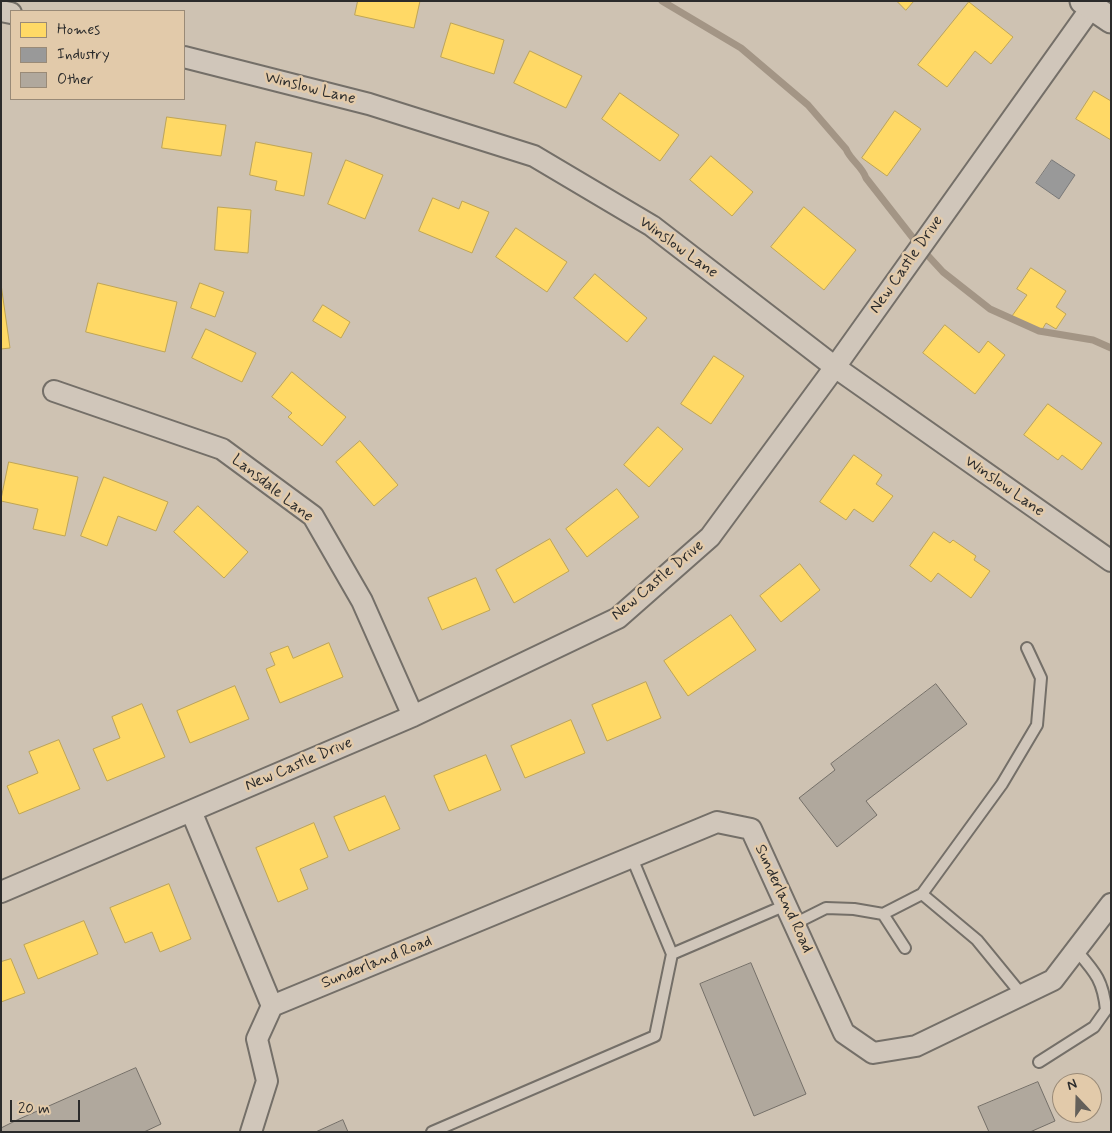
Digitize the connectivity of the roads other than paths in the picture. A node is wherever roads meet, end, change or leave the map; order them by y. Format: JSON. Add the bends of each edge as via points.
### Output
{"nodes":[{"id":1,"x":1095,"y":7,"type":"edge"},
{"id":2,"x":185,"y":57,"type":"edge"},
{"id":3,"x":835,"y":367,"type":"junction"},
{"id":4,"x":54,"y":391,"type":"dead end"},
{"id":5,"x":1111,"y":562,"type":"edge"},
{"id":6,"x":1027,"y":648,"type":"dead end"},
{"id":7,"x":414,"y":716,"type":"junction"},
{"id":8,"x":191,"y":811,"type":"junction"},
{"id":9,"x":632,"y":858,"type":"junction"},
{"id":10,"x":1,"y":892,"type":"edge"},
{"id":11,"x":922,"y":894,"type":"junction"},
{"id":12,"x":1111,"y":904,"type":"edge"},
{"id":13,"x":786,"y":905,"type":"junction"},
{"id":14,"x":883,"y":914,"type":"junction"},
{"id":15,"x":794,"y":924,"type":"junction"},
{"id":16,"x":905,"y":948,"type":"dead end"},
{"id":17,"x":1076,"y":950,"type":"junction"},
{"id":18,"x":672,"y":954,"type":"junction"},
{"id":19,"x":1022,"y":995,"type":"junction"},
{"id":20,"x":272,"y":1006,"type":"junction"},
{"id":21,"x":1039,"y":1062,"type":"dead end"},
{"id":22,"x":251,"y":1132,"type":"edge"},
{"id":23,"x":432,"y":1132,"type":"edge"}],
"edges":[{"from":1,"to":3,"type":"street","name":"New Castle Drive"},
{"from":2,"to":3,"type":"street","name":"Winslow Lane","via":[[369,104],[534,156],[652,226]]},
{"from":3,"to":5,"type":"street","name":"Winslow Lane"},
{"from":3,"to":7,"type":"street","name":"New Castle Drive","via":[[710,537],[618,618]]},
{"from":4,"to":7,"type":"street","name":"Lansdale Lane","via":[[222,449],[313,516],[362,601]]},
{"from":6,"to":11,"type":"lane","via":[[1041,678],[1037,725],[1002,784]]},
{"from":7,"to":8,"type":"street","name":"New Castle Drive"},
{"from":8,"to":10,"type":"street","name":"New Castle Drive"},
{"from":8,"to":20,"type":"street"},
{"from":9,"to":13,"type":"street","name":"Sunderland Road","via":[[717,822],[751,829]]},
{"from":9,"to":18,"type":"lane"},
{"from":9,"to":20,"type":"street","name":"Sunderland Road"},
{"from":11,"to":14,"type":"lane"},
{"from":11,"to":19,"type":"lane","via":[[977,940]]},
{"from":12,"to":17,"type":"street","name":"Sunderland Road"},
{"from":13,"to":15,"type":"street","name":"Sunderland Road"},
{"from":13,"to":18,"type":"lane"},
{"from":14,"to":15,"type":"lane","via":[[826,908]]},
{"from":14,"to":16,"type":"lane"},
{"from":15,"to":19,"type":"street","name":"Sunderland Road","via":[[844,1033],[873,1053],[916,1046]]},
{"from":17,"to":19,"type":"street","name":"Sunderland Road","via":[[1053,980]]},
{"from":17,"to":21,"type":"lane","via":[[1096,972],[1104,991],[1106,1010],[1094,1027]]},
{"from":18,"to":23,"type":"lane","via":[[655,1036]]},
{"from":20,"to":22,"type":"street","via":[[257,1039],[267,1081]]}]}
